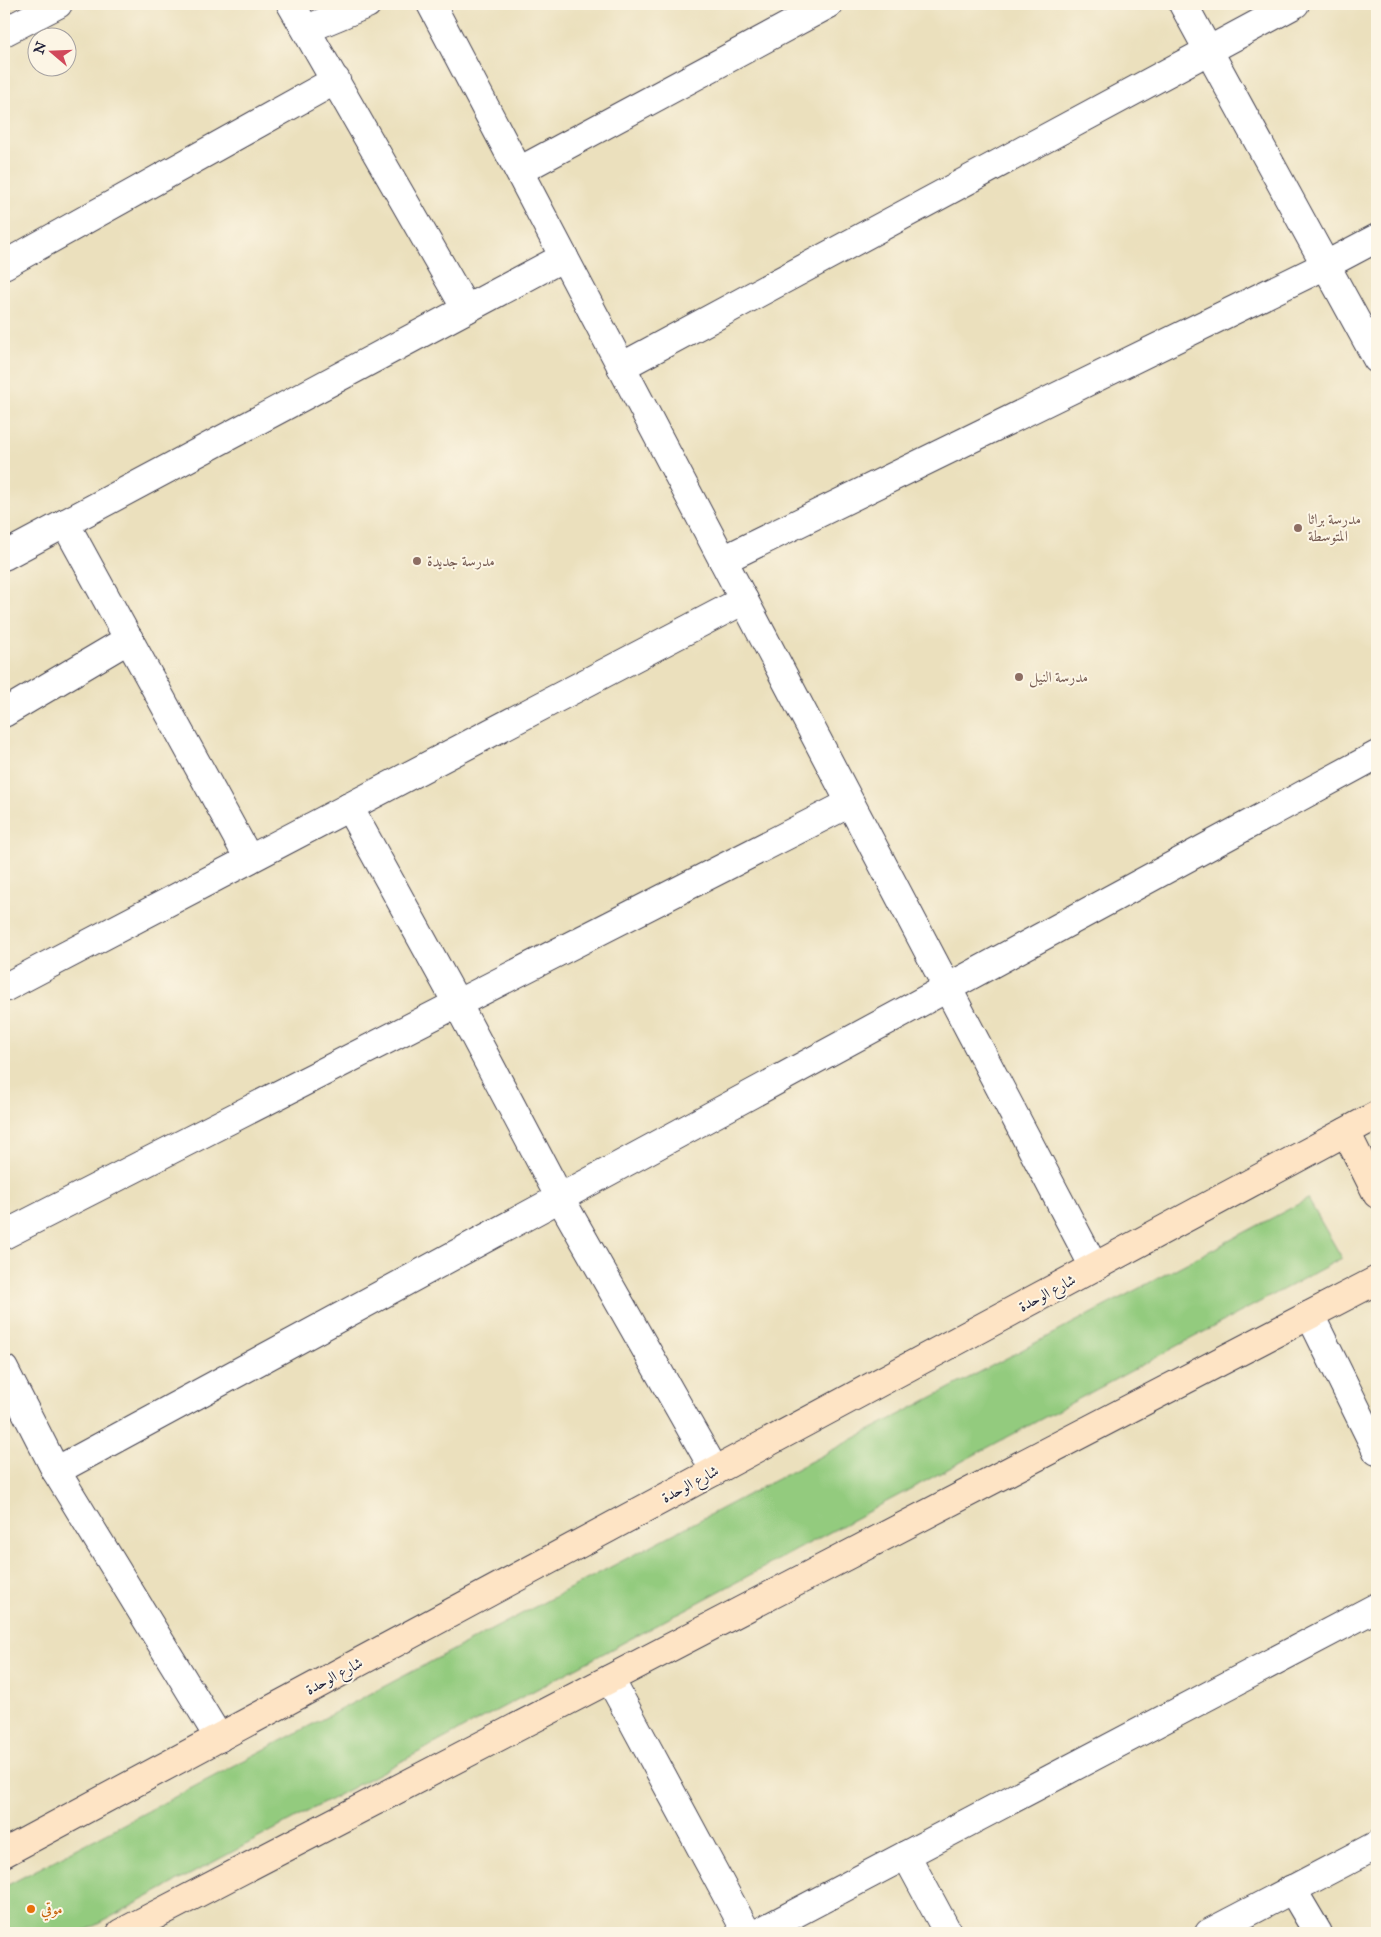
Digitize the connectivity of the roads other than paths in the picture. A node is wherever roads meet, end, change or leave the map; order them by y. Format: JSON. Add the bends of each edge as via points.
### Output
{"nodes":[{"id":1,"x":58,"y":4,"type":"edge"},
{"id":2,"x":291,"y":4,"type":"edge"},
{"id":3,"x":366,"y":4,"type":"edge"},
{"id":4,"x":431,"y":4,"type":"edge"},
{"id":5,"x":830,"y":4,"type":"edge"},
{"id":6,"x":1183,"y":4,"type":"edge"},
{"id":7,"x":1295,"y":4,"type":"edge"},
{"id":8,"x":307,"y":30,"type":"junction"},
{"id":9,"x":4,"y":32,"type":"edge"},
{"id":10,"x":1208,"y":50,"type":"junction"},
{"id":11,"x":336,"y":80,"type":"junction"},
{"id":12,"x":519,"y":171,"type":"junction"},
{"id":13,"x":1377,"y":238,"type":"edge"},
{"id":14,"x":564,"y":257,"type":"junction"},
{"id":15,"x":4,"y":265,"type":"edge"},
{"id":16,"x":1326,"y":265,"type":"junction"},
{"id":17,"x":466,"y":309,"type":"junction"},
{"id":18,"x":1377,"y":359,"type":"edge"},
{"id":19,"x":621,"y":367,"type":"junction"},
{"id":20,"x":65,"y":523,"type":"junction"},
{"id":21,"x":4,"y":556,"type":"edge"},
{"id":22,"x":723,"y":560,"type":"junction"},
{"id":23,"x":744,"y":600,"type":"junction"},
{"id":24,"x":129,"y":639,"type":"junction"},
{"id":25,"x":4,"y":713,"type":"edge"},
{"id":26,"x":1377,"y":755,"type":"edge"},
{"id":27,"x":850,"y":802,"type":"junction"},
{"id":28,"x":349,"y":807,"type":"junction"},
{"id":29,"x":249,"y":859,"type":"junction"},
{"id":30,"x":4,"y":988,"type":"edge"},
{"id":31,"x":947,"y":988,"type":"junction"},
{"id":32,"x":457,"y":1003,"type":"junction"},
{"id":33,"x":1377,"y":1115,"type":"edge"},
{"id":34,"x":1346,"y":1132,"type":"junction"},
{"id":35,"x":1377,"y":1194,"type":"edge"},
{"id":36,"x":560,"y":1198,"type":"junction"},
{"id":37,"x":4,"y":1235,"type":"edge"},
{"id":38,"x":1094,"y":1267,"type":"junction"},
{"id":39,"x":1377,"y":1280,"type":"edge"},
{"id":40,"x":1310,"y":1315,"type":"junction"},
{"id":41,"x":4,"y":1369,"type":"edge"},
{"id":42,"x":1377,"y":1451,"type":"edge"},
{"id":43,"x":56,"y":1471,"type":"junction"},
{"id":44,"x":715,"y":1471,"type":"junction"},
{"id":45,"x":1377,"y":1607,"type":"edge"},
{"id":46,"x":610,"y":1678,"type":"junction"},
{"id":47,"x":219,"y":1738,"type":"junction"},
{"id":48,"x":1377,"y":1845,"type":"edge"},
{"id":49,"x":4,"y":1853,"type":"edge"},
{"id":50,"x":906,"y":1855,"type":"junction"},
{"id":51,"x":1292,"y":1889,"type":"junction"},
{"id":52,"x":121,"y":1933,"type":"edge"},
{"id":53,"x":747,"y":1933,"type":"edge"},
{"id":54,"x":758,"y":1933,"type":"edge"},
{"id":55,"x":948,"y":1933,"type":"edge"},
{"id":56,"x":1208,"y":1933,"type":"edge"},
{"id":57,"x":1318,"y":1933,"type":"edge"}],
"edges":[{"from":1,"to":9,"type":"street"},
{"from":2,"to":8,"type":"street"},
{"from":3,"to":8,"type":"street"},
{"from":4,"to":12,"type":"street"},
{"from":5,"to":12,"type":"street"},
{"from":6,"to":10,"type":"street"},
{"from":7,"to":10,"type":"street"},
{"from":8,"to":11,"type":"street"},
{"from":10,"to":16,"type":"street"},
{"from":10,"to":19,"type":"street"},
{"from":11,"to":15,"type":"street"},
{"from":11,"to":17,"type":"street"},
{"from":12,"to":14,"type":"street"},
{"from":13,"to":16,"type":"street"},
{"from":14,"to":17,"type":"street"},
{"from":14,"to":19,"type":"street"},
{"from":16,"to":18,"type":"street"},
{"from":16,"to":22,"type":"street"},
{"from":17,"to":20,"type":"street"},
{"from":19,"to":22,"type":"street"},
{"from":20,"to":21,"type":"street"},
{"from":20,"to":24,"type":"street"},
{"from":22,"to":23,"type":"street"},
{"from":23,"to":27,"type":"street"},
{"from":23,"to":28,"type":"street"},
{"from":24,"to":25,"type":"street"},
{"from":24,"to":29,"type":"street"},
{"from":26,"to":31,"type":"street"},
{"from":27,"to":31,"type":"street"},
{"from":27,"to":32,"type":"street"},
{"from":28,"to":29,"type":"street"},
{"from":28,"to":32,"type":"street"},
{"from":29,"to":30,"type":"street"},
{"from":31,"to":36,"type":"street"},
{"from":31,"to":38,"type":"street"},
{"from":32,"to":36,"type":"street"},
{"from":32,"to":37,"type":"street"},
{"from":33,"to":34,"type":"street","name":"شارع الوحدة"},
{"from":34,"to":35,"type":"street"},
{"from":34,"to":38,"type":"street","name":"شارع الوحدة"},
{"from":36,"to":43,"type":"street"},
{"from":36,"to":44,"type":"street"},
{"from":38,"to":44,"type":"street","name":"شارع الوحدة"},
{"from":39,"to":40,"type":"street"},
{"from":40,"to":42,"type":"street"},
{"from":40,"to":46,"type":"street"},
{"from":41,"to":43,"type":"street"},
{"from":43,"to":47,"type":"street"},
{"from":44,"to":47,"type":"street","name":"شارع الوحدة"},
{"from":45,"to":50,"type":"street"},
{"from":46,"to":52,"type":"street"},
{"from":46,"to":53,"type":"street"},
{"from":47,"to":49,"type":"street","name":"شارع الوحدة"},
{"from":48,"to":51,"type":"street"},
{"from":50,"to":54,"type":"street"},
{"from":50,"to":55,"type":"street"},
{"from":51,"to":56,"type":"street"},
{"from":51,"to":57,"type":"street"}]}
